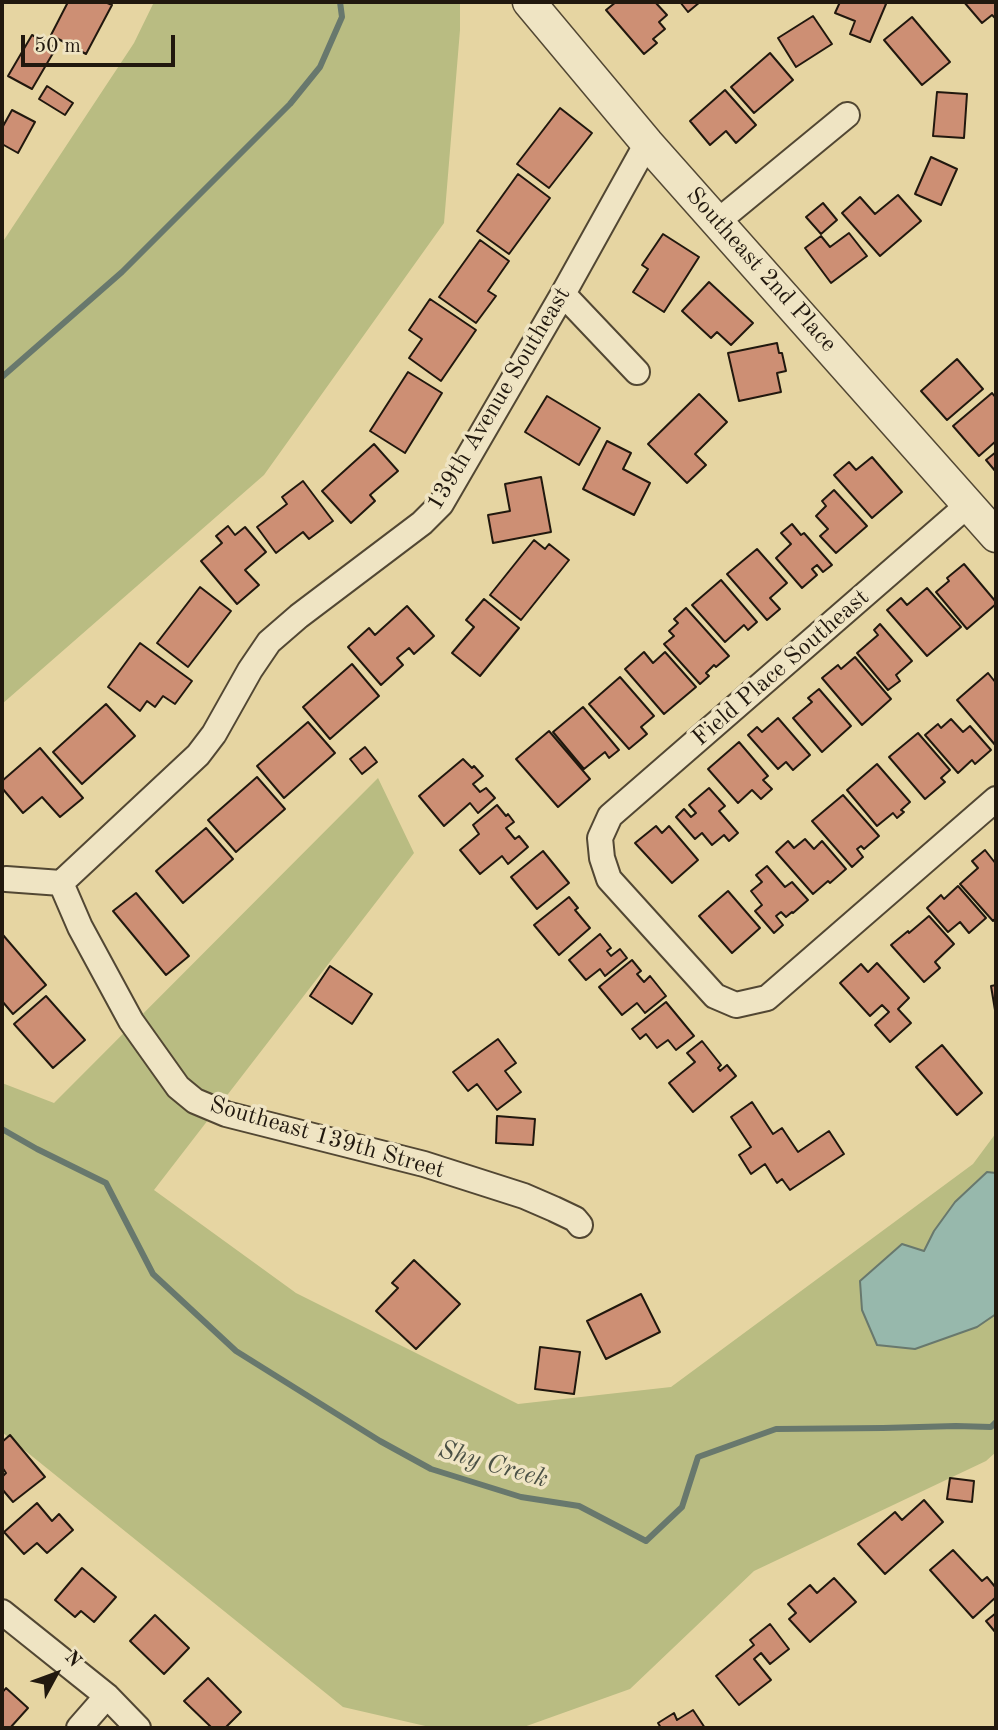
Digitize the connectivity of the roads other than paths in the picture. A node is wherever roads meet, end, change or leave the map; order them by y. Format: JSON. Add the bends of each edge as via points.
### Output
{"nodes":[{"id":1,"x":533,"y":3,"type":"edge"},
{"id":2,"x":847,"y":115,"type":"dead end"},
{"id":3,"x":647,"y":143,"type":"junction"},
{"id":4,"x":717,"y":222,"type":"junction"},
{"id":5,"x":563,"y":294,"type":"junction"},
{"id":6,"x":637,"y":372,"type":"dead end"},
{"id":7,"x":969,"y":504,"type":"junction"},
{"id":8,"x":996,"y":536,"type":"edge"},
{"id":9,"x":996,"y":799,"type":"edge"},
{"id":10,"x":6,"y":880,"type":"dead end"},
{"id":11,"x":61,"y":883,"type":"junction"},
{"id":12,"x":580,"y":1225,"type":"dead end"},
{"id":13,"x":2,"y":1612,"type":"edge"},
{"id":14,"x":107,"y":1696,"type":"junction"},
{"id":15,"x":79,"y":1728,"type":"edge"},
{"id":16,"x":138,"y":1728,"type":"edge"}],
"edges":[{"from":1,"to":3,"type":"street","name":"Southeast 2nd Place"},
{"from":2,"to":4,"type":"street"},
{"from":3,"to":4,"type":"street","name":"Southeast 2nd Place"},
{"from":3,"to":5,"type":"street","name":"139th Avenue Southeast"},
{"from":4,"to":7,"type":"street","name":"Southeast 2nd Place"},
{"from":5,"to":6,"type":"street"},
{"from":5,"to":11,"type":"street","name":"139th Avenue Southeast","via":[[442,504],[269,642],[198,755]]},
{"from":7,"to":8,"type":"street","name":"Southeast 2nd Place"},
{"from":7,"to":9,"type":"street","name":"Field Place Southeast","via":[[610,816],[600,838],[602,858],[609,879],[715,996],[736,1005],[767,998]]},
{"from":10,"to":11,"type":"street"},
{"from":11,"to":12,"type":"street","name":"Southeast 139th Street","via":[[131,1021],[178,1087],[195,1101],[226,1114],[424,1164],[524,1196]]},
{"from":13,"to":14,"type":"street"},
{"from":14,"to":15,"type":"street"},
{"from":14,"to":16,"type":"street"}]}
